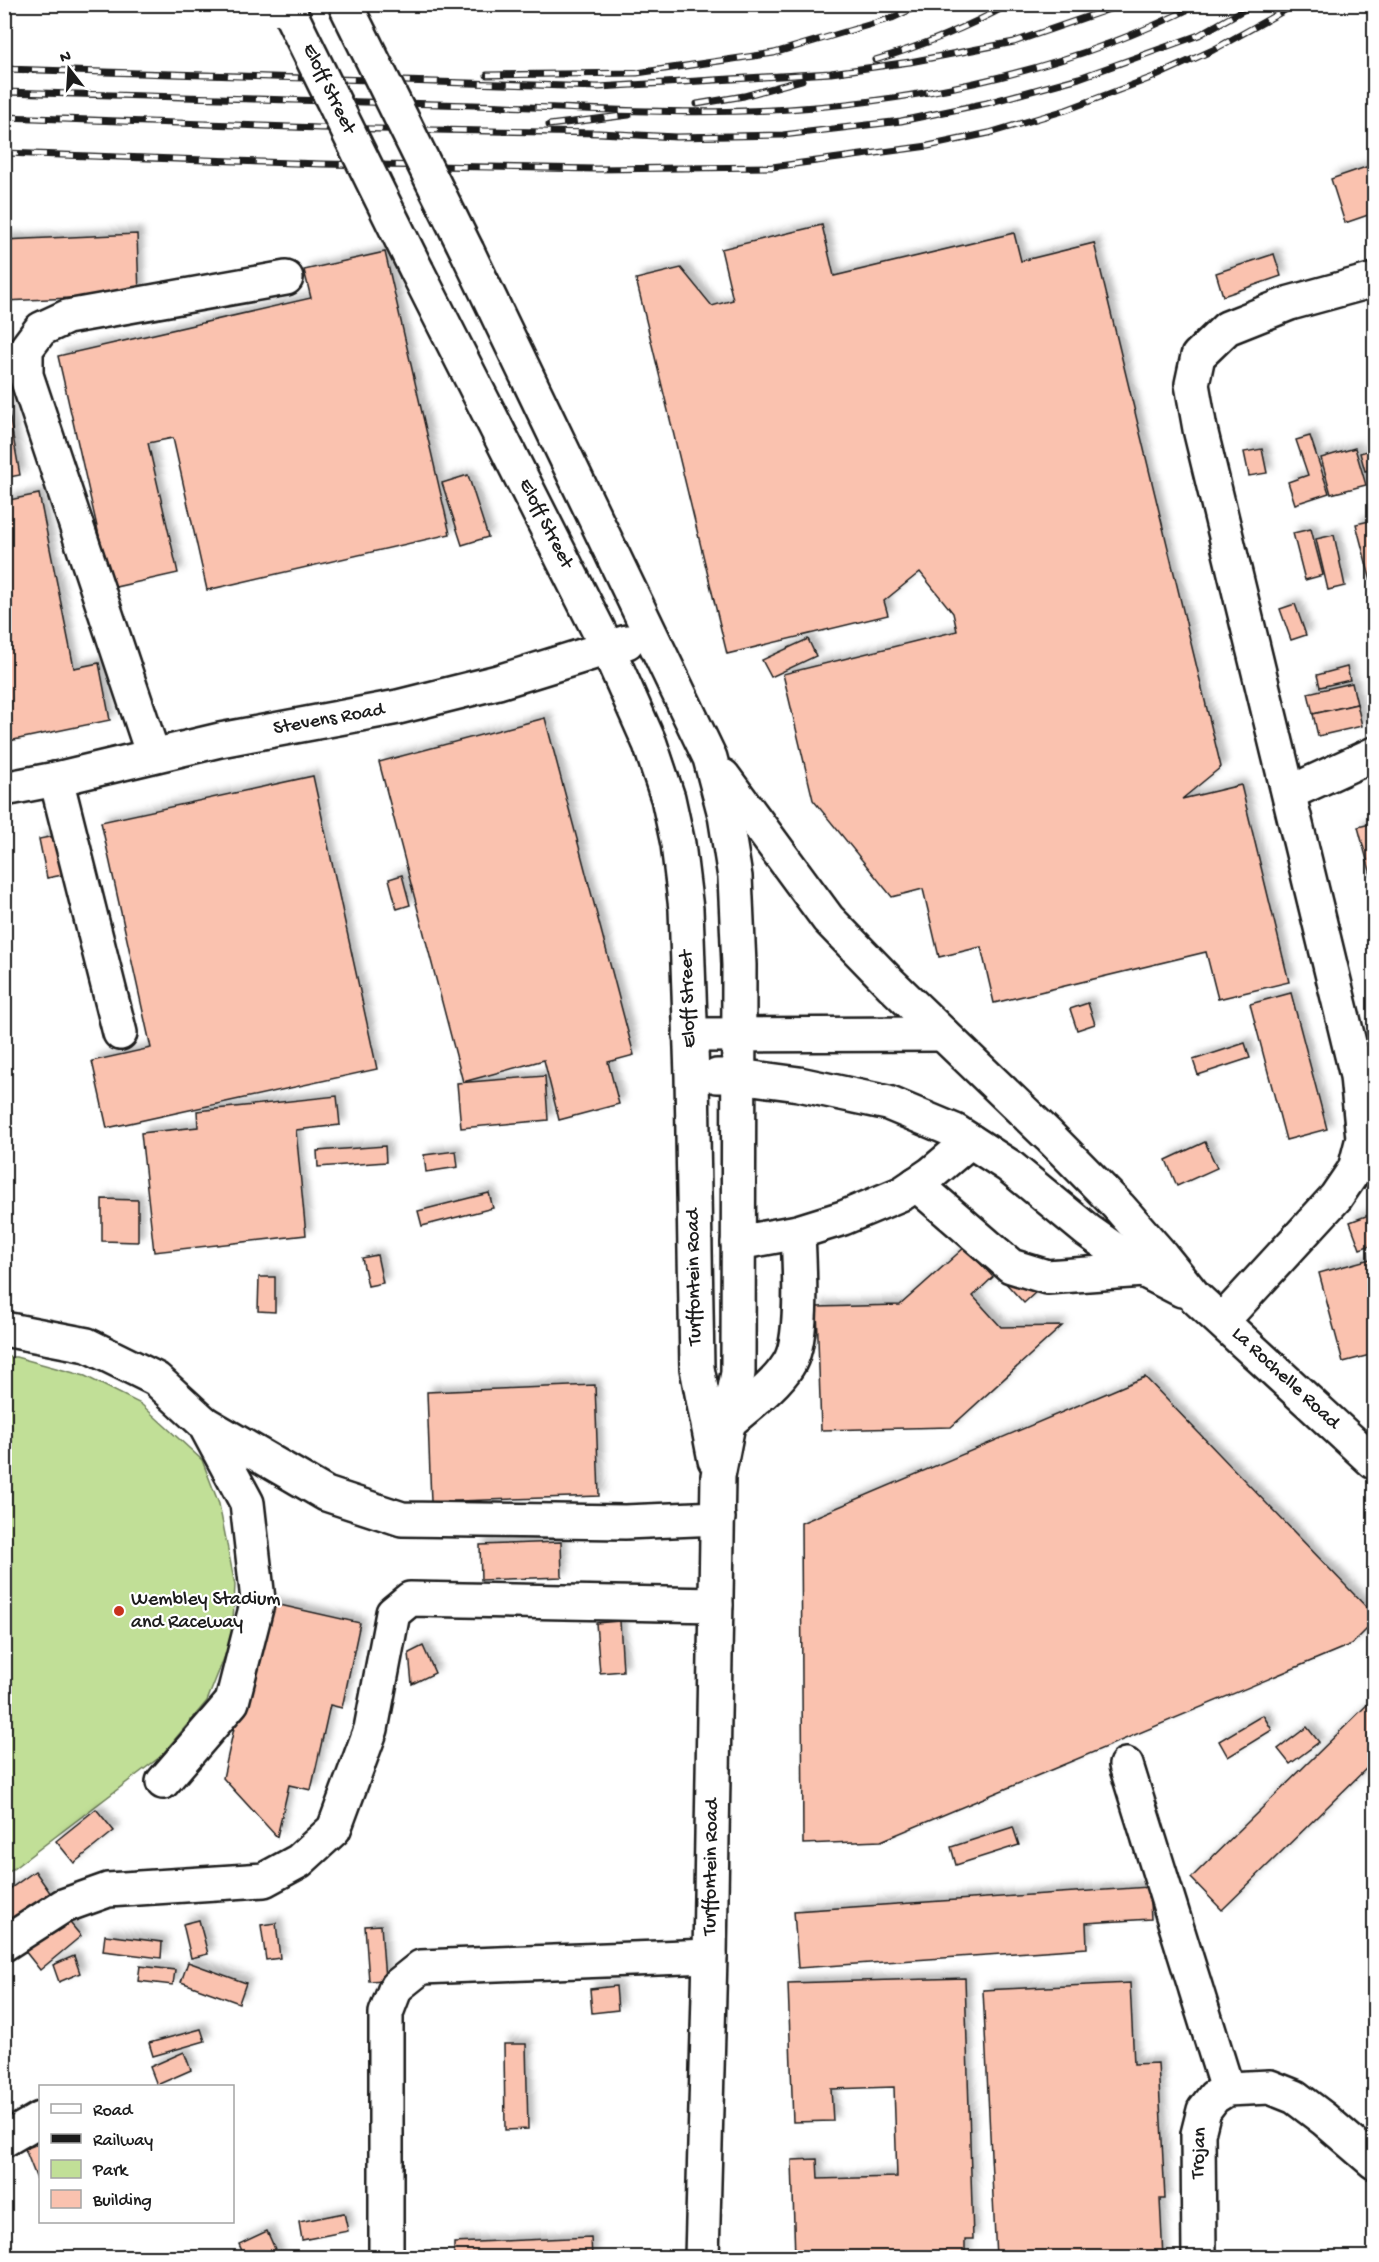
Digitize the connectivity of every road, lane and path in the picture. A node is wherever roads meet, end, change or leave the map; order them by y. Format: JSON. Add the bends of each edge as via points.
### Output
{"nodes":[{"id":1,"x":345,"y":4,"type":"edge"},
{"id":2,"x":289,"y":11,"type":"edge"},
{"id":3,"x":286,"y":278,"type":"dead end"},
{"id":4,"x":1374,"y":280,"type":"edge"},
{"id":5,"x":649,"y":634,"type":"junction"},
{"id":6,"x":608,"y":649,"type":"junction"},
{"id":7,"x":1374,"y":754,"type":"edge"},
{"id":8,"x":153,"y":755,"type":"junction"},
{"id":9,"x":710,"y":758,"type":"junction"},
{"id":10,"x":56,"y":779,"type":"junction"},
{"id":11,"x":4,"y":789,"type":"edge"},
{"id":12,"x":1289,"y":793,"type":"junction"},
{"id":13,"x":120,"y":1033,"type":"dead end"},
{"id":14,"x":943,"y":1034,"type":"junction"},
{"id":15,"x":690,"y":1035,"type":"junction"},
{"id":16,"x":738,"y":1035,"type":"junction"},
{"id":17,"x":1366,"y":1064,"type":"edge"},
{"id":18,"x":692,"y":1076,"type":"junction"},
{"id":19,"x":738,"y":1076,"type":"junction"},
{"id":20,"x":970,"y":1141,"type":"junction"},
{"id":21,"x":916,"y":1184,"type":"junction"},
{"id":22,"x":798,"y":1232,"type":"junction"},
{"id":23,"x":738,"y":1243,"type":"junction"},
{"id":24,"x":1143,"y":1270,"type":"junction"},
{"id":25,"x":1195,"y":1297,"type":"junction"},
{"id":26,"x":1222,"y":1321,"type":"junction"},
{"id":27,"x":4,"y":1329,"type":"edge"},
{"id":28,"x":204,"y":1423,"type":"junction"},
{"id":29,"x":728,"y":1423,"type":"junction"},
{"id":30,"x":1374,"y":1462,"type":"edge"},
{"id":31,"x":718,"y":1476,"type":"junction"},
{"id":32,"x":718,"y":1518,"type":"junction"},
{"id":33,"x":716,"y":1605,"type":"junction"},
{"id":34,"x":1126,"y":1765,"type":"dead end"},
{"id":35,"x":163,"y":1782,"type":"dead end"},
{"id":36,"x":4,"y":1944,"type":"edge"},
{"id":37,"x":710,"y":1956,"type":"junction"},
{"id":38,"x":1227,"y":2089,"type":"junction"},
{"id":39,"x":39,"y":2120,"type":"edge"},
{"id":40,"x":4,"y":2140,"type":"edge"},
{"id":41,"x":1374,"y":2162,"type":"edge"},
{"id":42,"x":386,"y":2258,"type":"edge"},
{"id":43,"x":702,"y":2258,"type":"edge"},
{"id":44,"x":1199,"y":2258,"type":"edge"}],
"edges":[{"from":1,"to":5,"type":"street","bridge":true},
{"from":2,"to":6,"type":"street","name":"Eloff Street","bridge":true},
{"from":3,"to":8,"type":"street","via":[[67,316],[41,329],[26,349],[26,375]]},
{"from":4,"to":12,"type":"street","via":[[1290,303],[1227,328],[1198,356],[1192,384]]},
{"from":5,"to":6,"type":"street","name":"Stevens Road"},
{"from":5,"to":9,"type":"street"},
{"from":6,"to":8,"type":"street","name":"Stevens Road","via":[[398,707]]},
{"from":6,"to":15,"type":"street","name":"Eloff Street","via":[[650,744],[676,833],[686,909]]},
{"from":7,"to":12,"type":"street"},
{"from":8,"to":10,"type":"street","name":"Stevens Road"},
{"from":9,"to":14,"type":"street","via":[[828,919]]},
{"from":9,"to":16,"type":"street","via":[[735,877]]},
{"from":10,"to":11,"type":"street","name":"Stevens Road"},
{"from":10,"to":13,"type":"street"},
{"from":12,"to":17,"type":"street"},
{"from":14,"to":16,"type":"street"},
{"from":14,"to":25,"type":"street","via":[[1111,1199]]},
{"from":15,"to":16,"type":"street"},
{"from":15,"to":18,"type":"street","name":"Eloff Street"},
{"from":16,"to":19,"type":"street"},
{"from":17,"to":26,"type":"street","via":[[1362,1138],[1355,1169],[1336,1197]]},
{"from":18,"to":19,"type":"street"},
{"from":18,"to":31,"type":"street","name":"Turffontein Road","via":[[697,1368]]},
{"from":19,"to":20,"type":"street","via":[[888,1103]]},
{"from":19,"to":23,"type":"street","name":"Turffontein Road"},
{"from":20,"to":21,"type":"street"},
{"from":20,"to":24,"type":"street","via":[[1009,1166]]},
{"from":21,"to":22,"type":"street","via":[[843,1218]]},
{"from":21,"to":24,"type":"street","via":[[1011,1266],[1047,1277]]},
{"from":22,"to":23,"type":"street"},
{"from":22,"to":29,"type":"street","via":[[801,1297],[790,1364]]},
{"from":23,"to":29,"type":"street","name":"Turffontein Road","via":[[738,1373]]},
{"from":24,"to":25,"type":"street"},
{"from":25,"to":26,"type":"street","name":"La Rochelle Road"},
{"from":26,"to":30,"type":"street","name":"La Rochelle Road"},
{"from":27,"to":28,"type":"street","via":[[87,1345],[156,1379]]},
{"from":28,"to":32,"type":"street","via":[[326,1494],[402,1519],[625,1522]]},
{"from":28,"to":35,"type":"street","via":[[247,1503],[258,1600],[232,1702]]},
{"from":29,"to":31,"type":"street","name":"Turffontein Road"},
{"from":31,"to":32,"type":"street","name":"Turffontein Road"},
{"from":32,"to":33,"type":"street","name":"Turffontein Road"},
{"from":33,"to":36,"type":"street","via":[[410,1599],[393,1613],[371,1729],[334,1829],[299,1861],[264,1880],[108,1890],[63,1906]]},
{"from":33,"to":37,"type":"street","name":"Turffontein Road"},
{"from":34,"to":38,"type":"street"},
{"from":37,"to":42,"type":"street","via":[[421,1967],[396,1987],[386,2013]]},
{"from":37,"to":43,"type":"street","name":"Turffontein Road"},
{"from":38,"to":41,"type":"street","via":[[1270,2087],[1295,2097]]},
{"from":38,"to":44,"type":"street","name":"Trojan","via":[[1204,2110],[1198,2134]]},
{"from":39,"to":40,"type":"street"}]}
